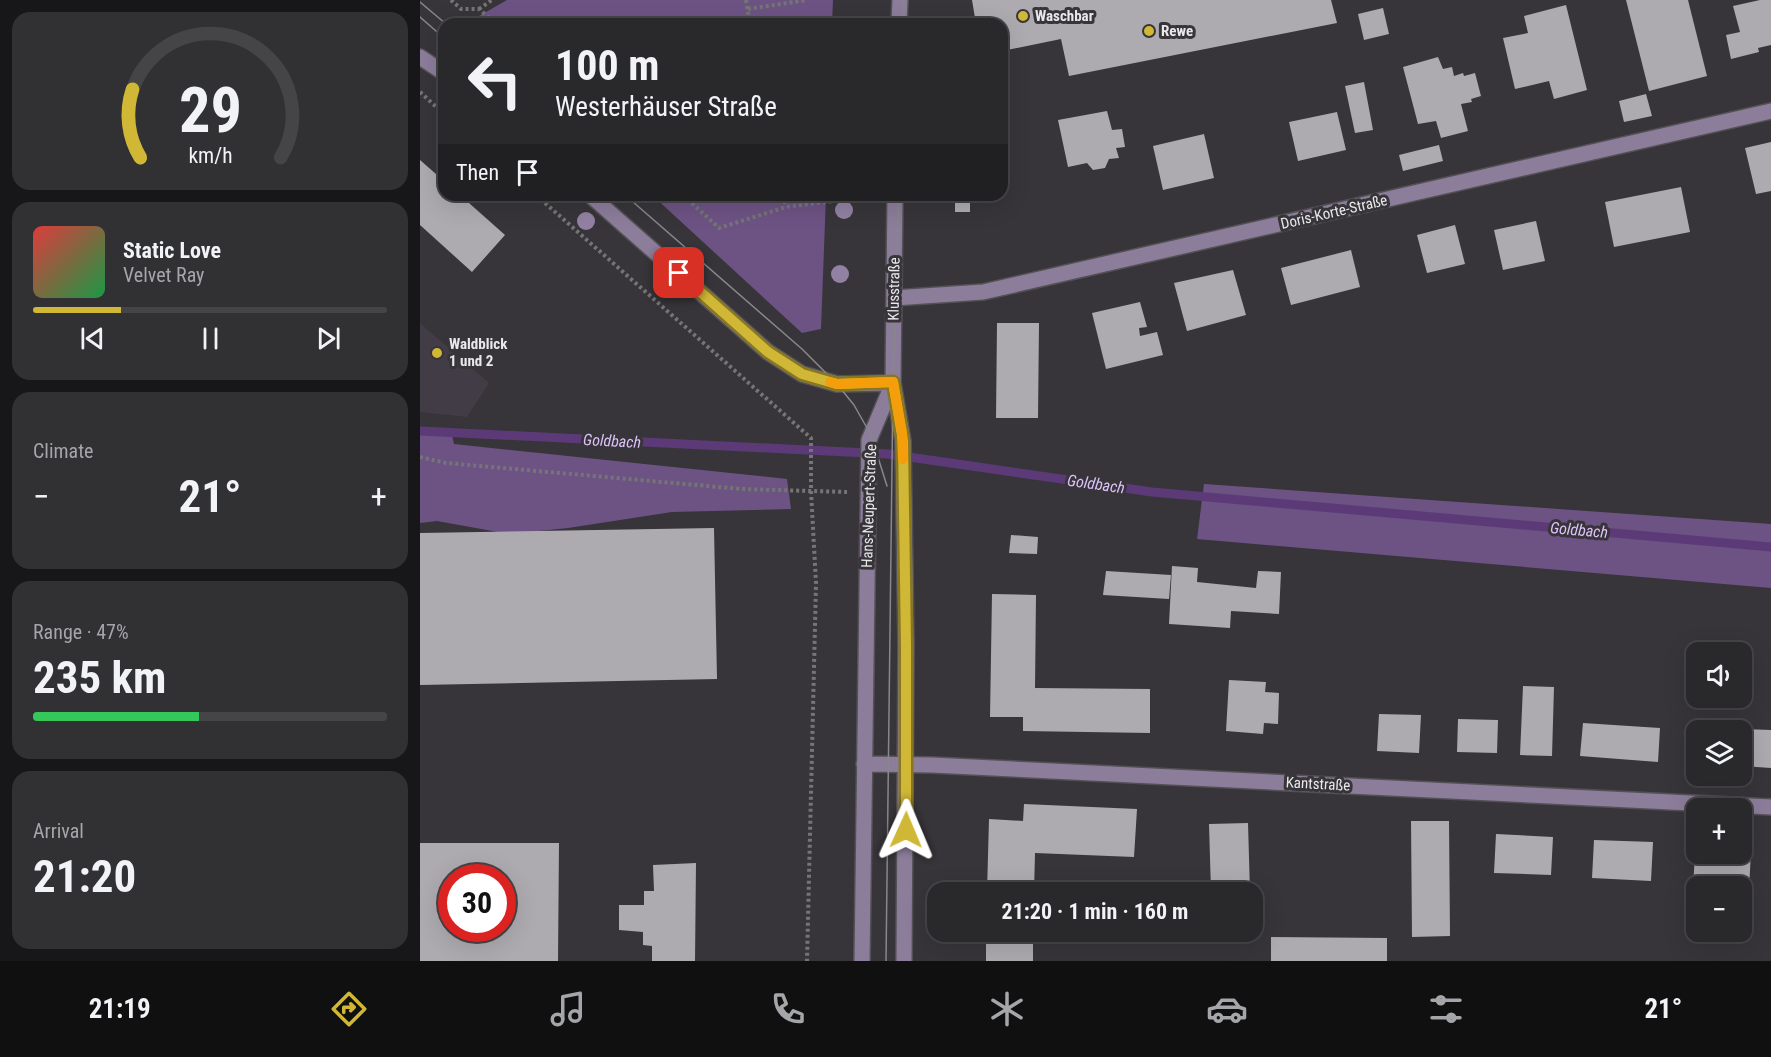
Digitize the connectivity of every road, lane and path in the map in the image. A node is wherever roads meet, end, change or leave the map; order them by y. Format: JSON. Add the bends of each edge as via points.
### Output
{"nodes":[{"id":1,"x":451,"y":0,"type":"edge"},
{"id":2,"x":492,"y":0,"type":"edge"},
{"id":3,"x":746,"y":0,"type":"edge"},
{"id":4,"x":807,"y":0,"type":"edge"},
{"id":5,"x":900,"y":0,"type":"edge"},
{"id":6,"x":479,"y":9,"type":"junction"},
{"id":7,"x":748,"y":9,"type":"junction"},
{"id":8,"x":489,"y":18,"type":"edge"},
{"id":9,"x":749,"y":18,"type":"edge"},
{"id":10,"x":899,"y":18,"type":"edge"},
{"id":11,"x":420,"y":57,"type":"edge"},
{"id":12,"x":438,"y":69,"type":"edge"},
{"id":13,"x":420,"y":93,"type":"edge"},
{"id":14,"x":438,"y":109,"type":"edge"},
{"id":15,"x":1771,"y":111,"type":"edge"},
{"id":16,"x":543,"y":201,"type":"edge"},
{"id":17,"x":597,"y":201,"type":"edge"},
{"id":18,"x":689,"y":201,"type":"edge"},
{"id":19,"x":784,"y":201,"type":"edge"},
{"id":20,"x":833,"y":201,"type":"dead end"},
{"id":21,"x":895,"y":201,"type":"edge"},
{"id":22,"x":786,"y":207,"type":"junction"},
{"id":23,"x":894,"y":297,"type":"junction"},
{"id":24,"x":893,"y":382,"type":"junction"},
{"id":25,"x":420,"y":457,"type":"edge"},
{"id":26,"x":869,"y":486,"type":"junction"},
{"id":27,"x":811,"y":491,"type":"junction"},
{"id":28,"x":864,"y":764,"type":"junction"},
{"id":29,"x":907,"y":764,"type":"junction"},
{"id":30,"x":1771,"y":807,"type":"edge"},
{"id":31,"x":807,"y":961,"type":"edge"},
{"id":32,"x":862,"y":961,"type":"edge"},
{"id":33,"x":904,"y":961,"type":"edge"}],
"edges":[{"from":1,"to":6,"type":"path","via":[[461,9]]},
{"from":2,"to":6,"type":"path"},
{"from":3,"to":7,"type":"path"},
{"from":4,"to":7,"type":"path"},
{"from":5,"to":10,"type":"street"},
{"from":6,"to":8,"type":"path"},
{"from":7,"to":9,"type":"path"},
{"from":11,"to":12,"type":"street"},
{"from":13,"to":14,"type":"path"},
{"from":15,"to":23,"type":"street","name":"Doris-Korte-Straße","via":[[983,292]]},
{"from":16,"to":27,"type":"path","via":[[811,438]]},
{"from":17,"to":24,"type":"street","via":[[768,352],[802,374],[837,384]]},
{"from":18,"to":22,"type":"path","via":[[718,228]]},
{"from":19,"to":22,"type":"path"},
{"from":20,"to":22,"type":"path"},
{"from":21,"to":23,"type":"street","name":"Klusstraße"},
{"from":23,"to":24,"type":"street","name":"Klusstraße"},
{"from":24,"to":26,"type":"street","name":"Hans-Neupert-Straße","via":[[869,440]]},
{"from":24,"to":29,"type":"street","via":[[903,441]]},
{"from":25,"to":27,"type":"path","via":[[446,463],[742,489]]},
{"from":26,"to":27,"type":"path"},
{"from":26,"to":28,"type":"street","name":"Hans-Neupert-Straße"},
{"from":27,"to":31,"type":"path","via":[[816,583]]},
{"from":28,"to":29,"type":"street","name":"Kantstraße"},
{"from":28,"to":32,"type":"street","name":"Hans-Neupert-Straße"},
{"from":29,"to":30,"type":"street","name":"Kantstraße"},
{"from":29,"to":33,"type":"street"}]}
